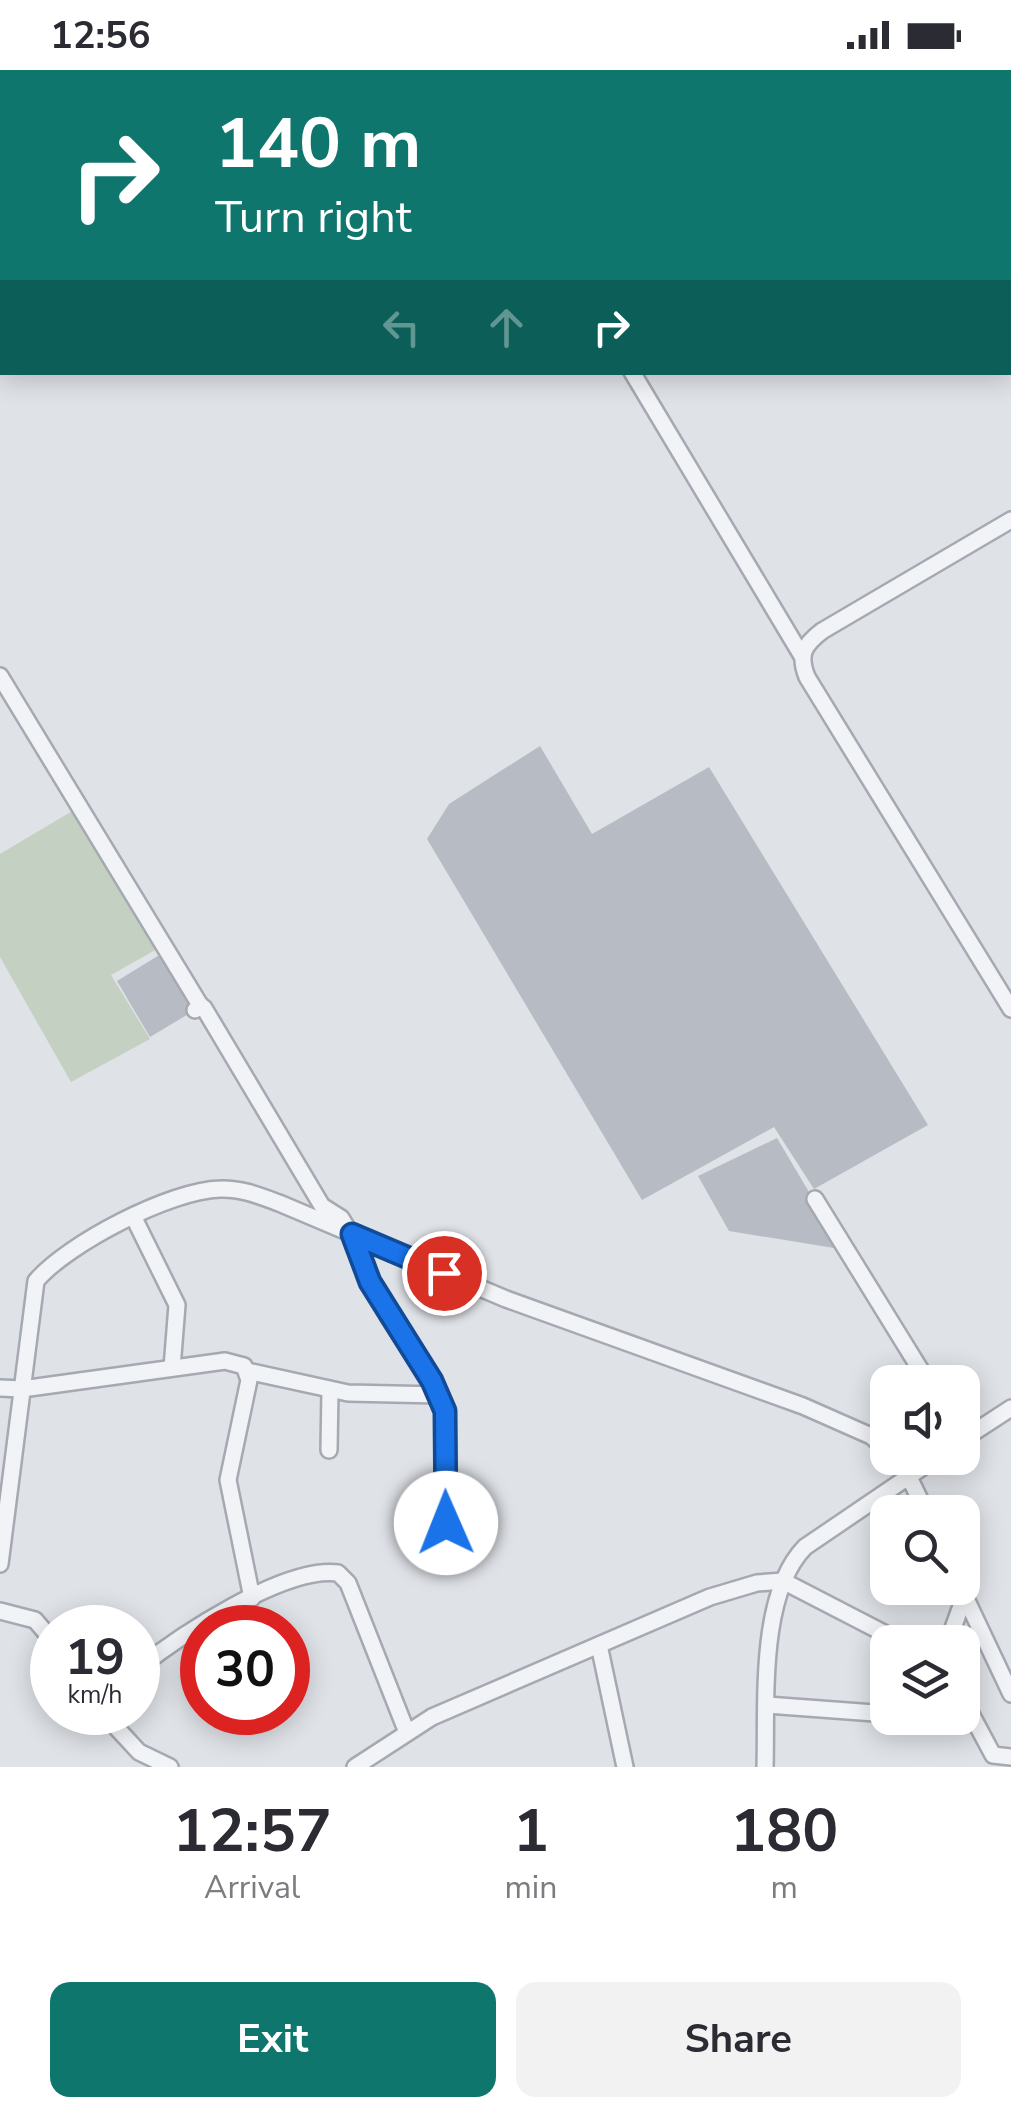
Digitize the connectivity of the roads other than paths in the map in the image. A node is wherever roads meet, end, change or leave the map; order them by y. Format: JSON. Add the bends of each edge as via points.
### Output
{"nodes":[{"id":1,"x":634,"y":375,"type":"edge"},
{"id":2,"x":1011,"y":520,"type":"edge"},
{"id":3,"x":802,"y":656,"type":"junction"},
{"id":4,"x":0,"y":676,"type":"edge"},
{"id":5,"x":1011,"y":1009,"type":"edge"},
{"id":6,"x":815,"y":1199,"type":"dead end"},
{"id":7,"x":134,"y":1218,"type":"junction"},
{"id":8,"x":352,"y":1234,"type":"junction"},
{"id":9,"x":918,"y":1365,"type":"edge"},
{"id":10,"x":172,"y":1368,"type":"junction"},
{"id":11,"x":247,"y":1371,"type":"junction"},
{"id":12,"x":0,"y":1388,"type":"edge"},
{"id":13,"x":22,"y":1390,"type":"junction"},
{"id":14,"x":330,"y":1390,"type":"junction"},
{"id":15,"x":440,"y":1395,"type":"junction"},
{"id":16,"x":1011,"y":1408,"type":"edge"},
{"id":17,"x":980,"y":1428,"type":"edge"},
{"id":18,"x":870,"y":1436,"type":"edge"},
{"id":19,"x":329,"y":1450,"type":"dead end"},
{"id":20,"x":908,"y":1475,"type":"joint"},
{"id":21,"x":918,"y":1495,"type":"edge"},
{"id":22,"x":446,"y":1523,"type":"dead end"},
{"id":23,"x":0,"y":1564,"type":"edge"},
{"id":24,"x":783,"y":1581,"type":"junction"},
{"id":25,"x":252,"y":1598,"type":"junction"},
{"id":26,"x":970,"y":1605,"type":"edge"},
{"id":27,"x":0,"y":1611,"type":"edge"},
{"id":28,"x":30,"y":1619,"type":"edge"},
{"id":29,"x":870,"y":1626,"type":"edge"},
{"id":30,"x":599,"y":1645,"type":"junction"},
{"id":31,"x":160,"y":1652,"type":"edge"},
{"id":32,"x":1011,"y":1694,"type":"edge"},
{"id":33,"x":767,"y":1706,"type":"junction"},
{"id":34,"x":870,"y":1713,"type":"edge"},
{"id":35,"x":406,"y":1730,"type":"junction"},
{"id":36,"x":980,"y":1731,"type":"edge"},
{"id":37,"x":123,"y":1735,"type":"edge"},
{"id":38,"x":1011,"y":1756,"type":"edge"},
{"id":39,"x":170,"y":1767,"type":"edge"},
{"id":40,"x":355,"y":1767,"type":"edge"},
{"id":41,"x":625,"y":1767,"type":"edge"},
{"id":42,"x":766,"y":1767,"type":"edge"}],
"edges":[{"from":1,"to":3,"type":"street"},
{"from":2,"to":3,"type":"street","via":[[822,631],[805,644]]},
{"from":3,"to":5,"type":"street","via":[[807,677]]},
{"from":4,"to":8,"type":"street","via":[[197,1008],[322,1206]]},
{"from":6,"to":9,"type":"street"},
{"from":7,"to":8,"type":"street","via":[[179,1197],[223,1188]]},
{"from":7,"to":10,"type":"street","via":[[177,1304]]},
{"from":7,"to":13,"type":"street","via":[[36,1281]]},
{"from":8,"to":15,"type":"street","via":[[388,1316]]},
{"from":8,"to":18,"type":"street"},
{"from":10,"to":11,"type":"street","via":[[225,1361]]},
{"from":10,"to":13,"type":"street"},
{"from":11,"to":14,"type":"street"},
{"from":11,"to":25,"type":"street","via":[[228,1480]]},
{"from":12,"to":13,"type":"street"},
{"from":13,"to":23,"type":"street"},
{"from":14,"to":15,"type":"street"},
{"from":14,"to":19,"type":"street"},
{"from":15,"to":22,"type":"street","via":[[447,1430]]},
{"from":16,"to":17,"type":"street"},
{"from":20,"to":21,"type":"street"},
{"from":20,"to":24,"type":"street","via":[[804,1547]]},
{"from":24,"to":29,"type":"street"},
{"from":24,"to":30,"type":"street","via":[[710,1597]]},
{"from":24,"to":33,"type":"street","via":[[771,1630]]},
{"from":25,"to":31,"type":"street","via":[[199,1623]]},
{"from":25,"to":35,"type":"street","via":[[319,1573],[344,1578]]},
{"from":26,"to":32,"type":"street"},
{"from":27,"to":28,"type":"street"},
{"from":30,"to":35,"type":"street"},
{"from":30,"to":41,"type":"street"},
{"from":33,"to":34,"type":"street"},
{"from":33,"to":42,"type":"street"},
{"from":35,"to":40,"type":"street"},
{"from":36,"to":38,"type":"street","via":[[993,1755]]},
{"from":37,"to":39,"type":"street","via":[[139,1752]]}]}
